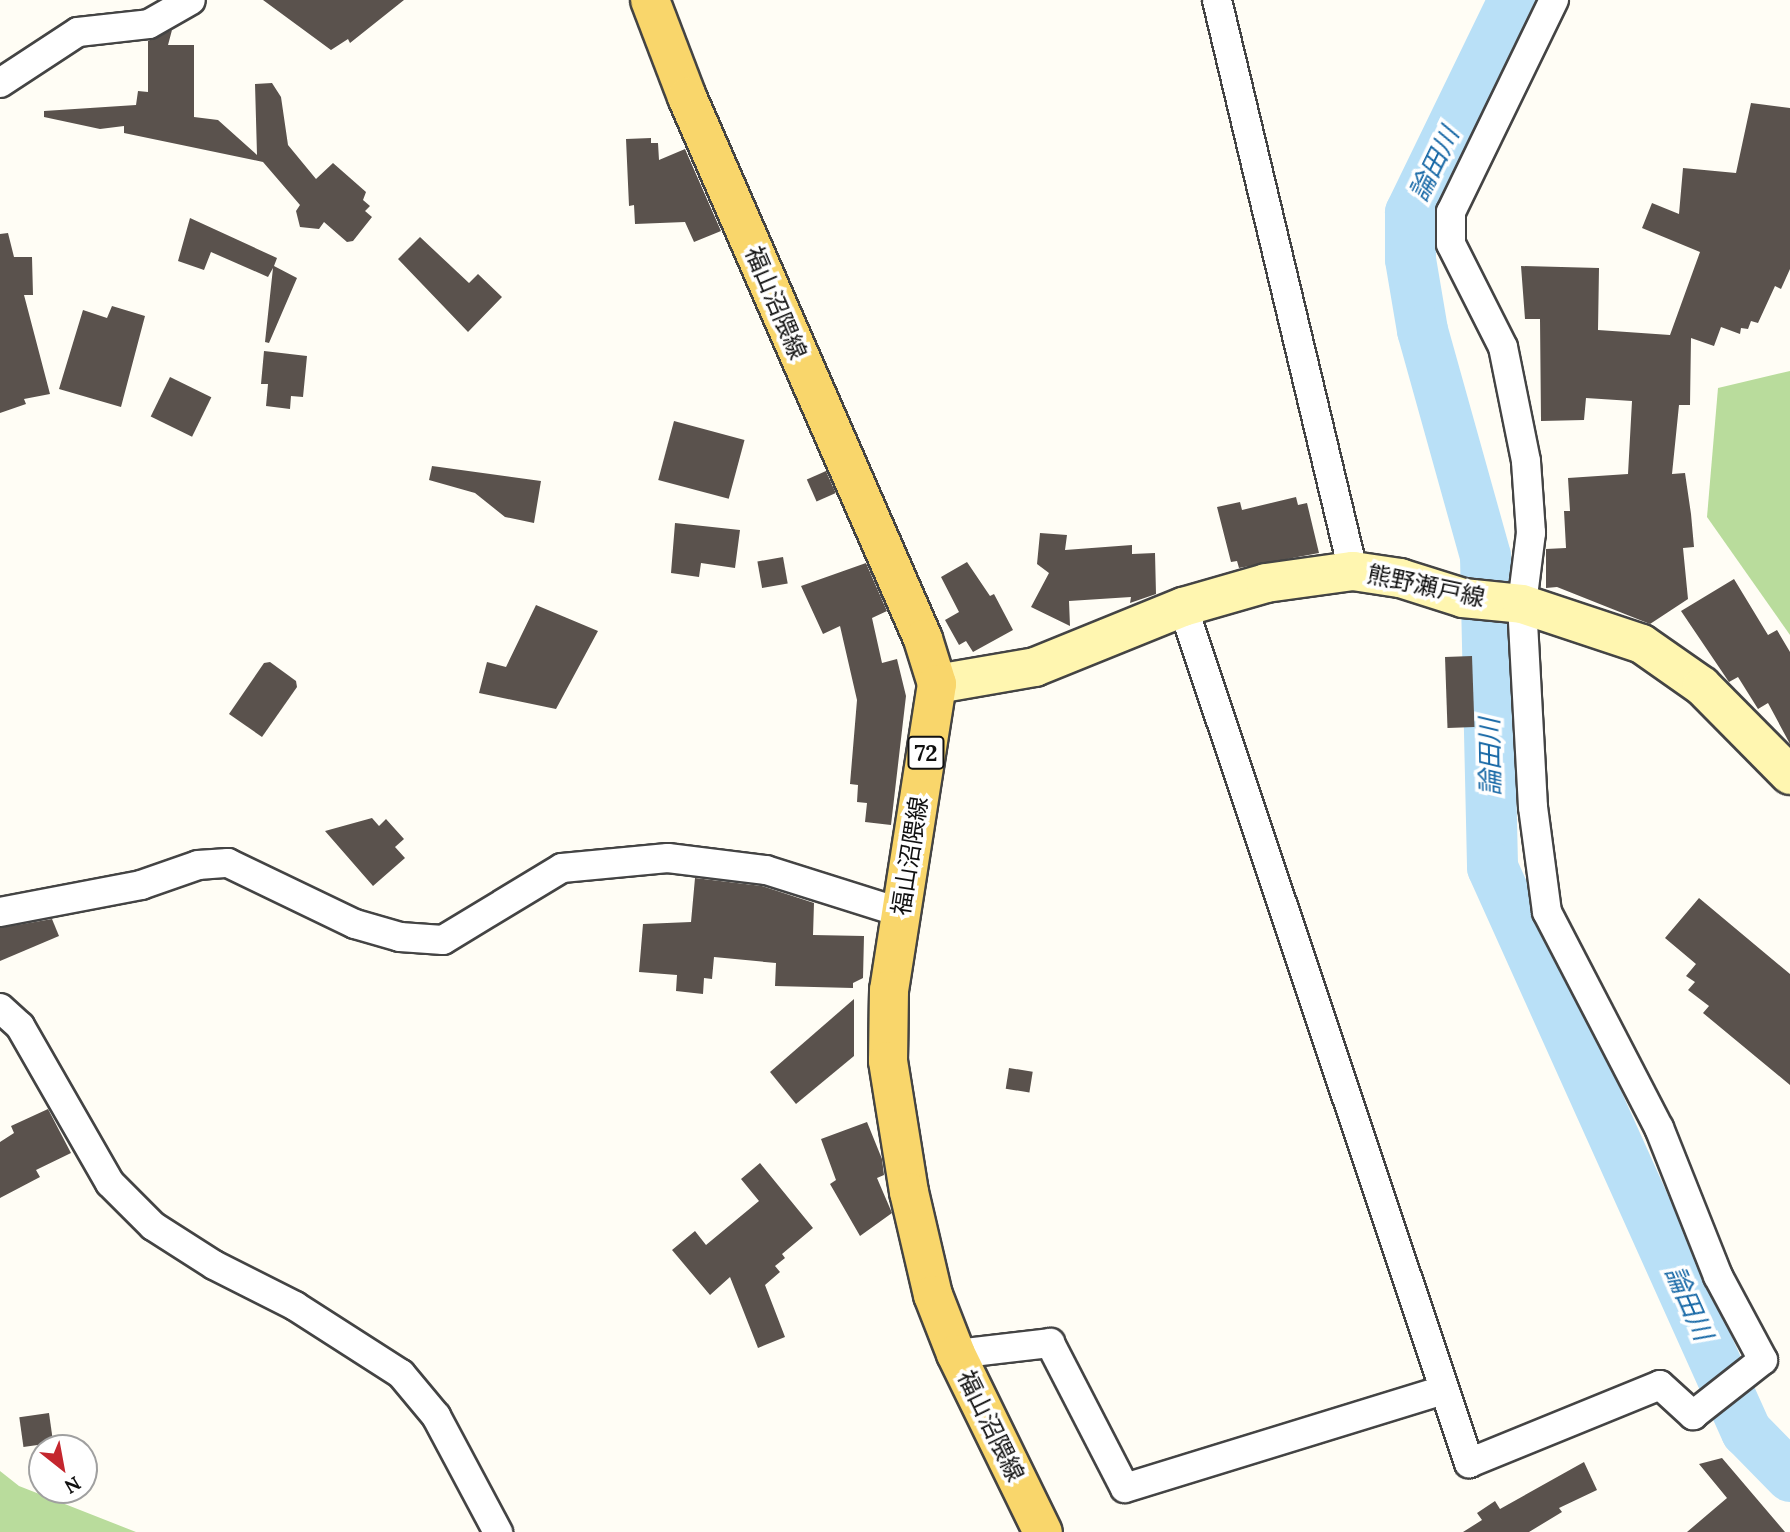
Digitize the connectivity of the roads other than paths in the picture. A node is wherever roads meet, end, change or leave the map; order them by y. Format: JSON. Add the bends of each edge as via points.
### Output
{"nodes":[{"id":1,"x":191,"y":0,"type":"edge"},
{"id":2,"x":650,"y":0,"type":"edge"},
{"id":3,"x":1217,"y":0,"type":"edge"},
{"id":4,"x":1554,"y":0,"type":"edge"},
{"id":5,"x":0,"y":83,"type":"edge"},
{"id":6,"x":1353,"y":571,"type":"junction"},
{"id":7,"x":1522,"y":604,"type":"junction"},
{"id":8,"x":1183,"y":607,"type":"junction"},
{"id":9,"x":937,"y":684,"type":"junction"},
{"id":10,"x":1790,"y":775,"type":"edge"},
{"id":11,"x":0,"y":912,"type":"edge"},
{"id":12,"x":902,"y":914,"type":"junction"},
{"id":13,"x":0,"y":1008,"type":"edge"},
{"id":14,"x":956,"y":1354,"type":"junction"},
{"id":15,"x":1444,"y":1390,"type":"junction"},
{"id":16,"x":498,"y":1532,"type":"edge"},
{"id":17,"x":1043,"y":1532,"type":"edge"}],
"edges":[{"from":1,"to":5,"type":"street","via":[[149,24],[78,32]]},
{"from":2,"to":9,"type":"main road","name":"福山沼隈線","number":"72","via":[[687,97],[923,639]]},
{"from":3,"to":6,"type":"street"},
{"from":4,"to":7,"type":"street","via":[[1451,212],[1451,244],[1503,347],[1525,461],[1531,533]]},
{"from":6,"to":7,"type":"main road","name":"熊野瀬戸線","via":[[1400,578],[1463,598]]},
{"from":6,"to":8,"type":"main road","name":"熊野瀬戸線","via":[[1266,583]]},
{"from":7,"to":10,"type":"main road","name":"熊野瀬戸線","via":[[1642,644],[1702,686]]},
{"from":7,"to":15,"type":"street","via":[[1533,807],[1547,912],[1659,1128],[1718,1276],[1762,1360],[1692,1415],[1660,1385],[1469,1463]]},
{"from":8,"to":9,"type":"main road","name":"熊野瀬戸線","via":[[1035,667]]},
{"from":8,"to":15,"type":"street"},
{"from":9,"to":12,"type":"main road","name":"福山沼隈線","number":"72"},
{"from":11,"to":12,"type":"street","via":[[141,885],[198,865],[228,863],[355,924],[401,937],[443,940],[562,868],[668,858],[766,870]]},
{"from":12,"to":14,"type":"main road","name":"福山沼隈線","number":"72","via":[[889,990],[888,1061],[912,1205],[933,1295]]},
{"from":13,"to":16,"type":"street","via":[[20,1026],[110,1183],[153,1226],[214,1265],[295,1306],[401,1374],[436,1416]]},
{"from":14,"to":15,"type":"street","via":[[1050,1343],[1125,1488]]},
{"from":14,"to":17,"type":"main road","name":"福山沼隈線","number":"72"}]}
